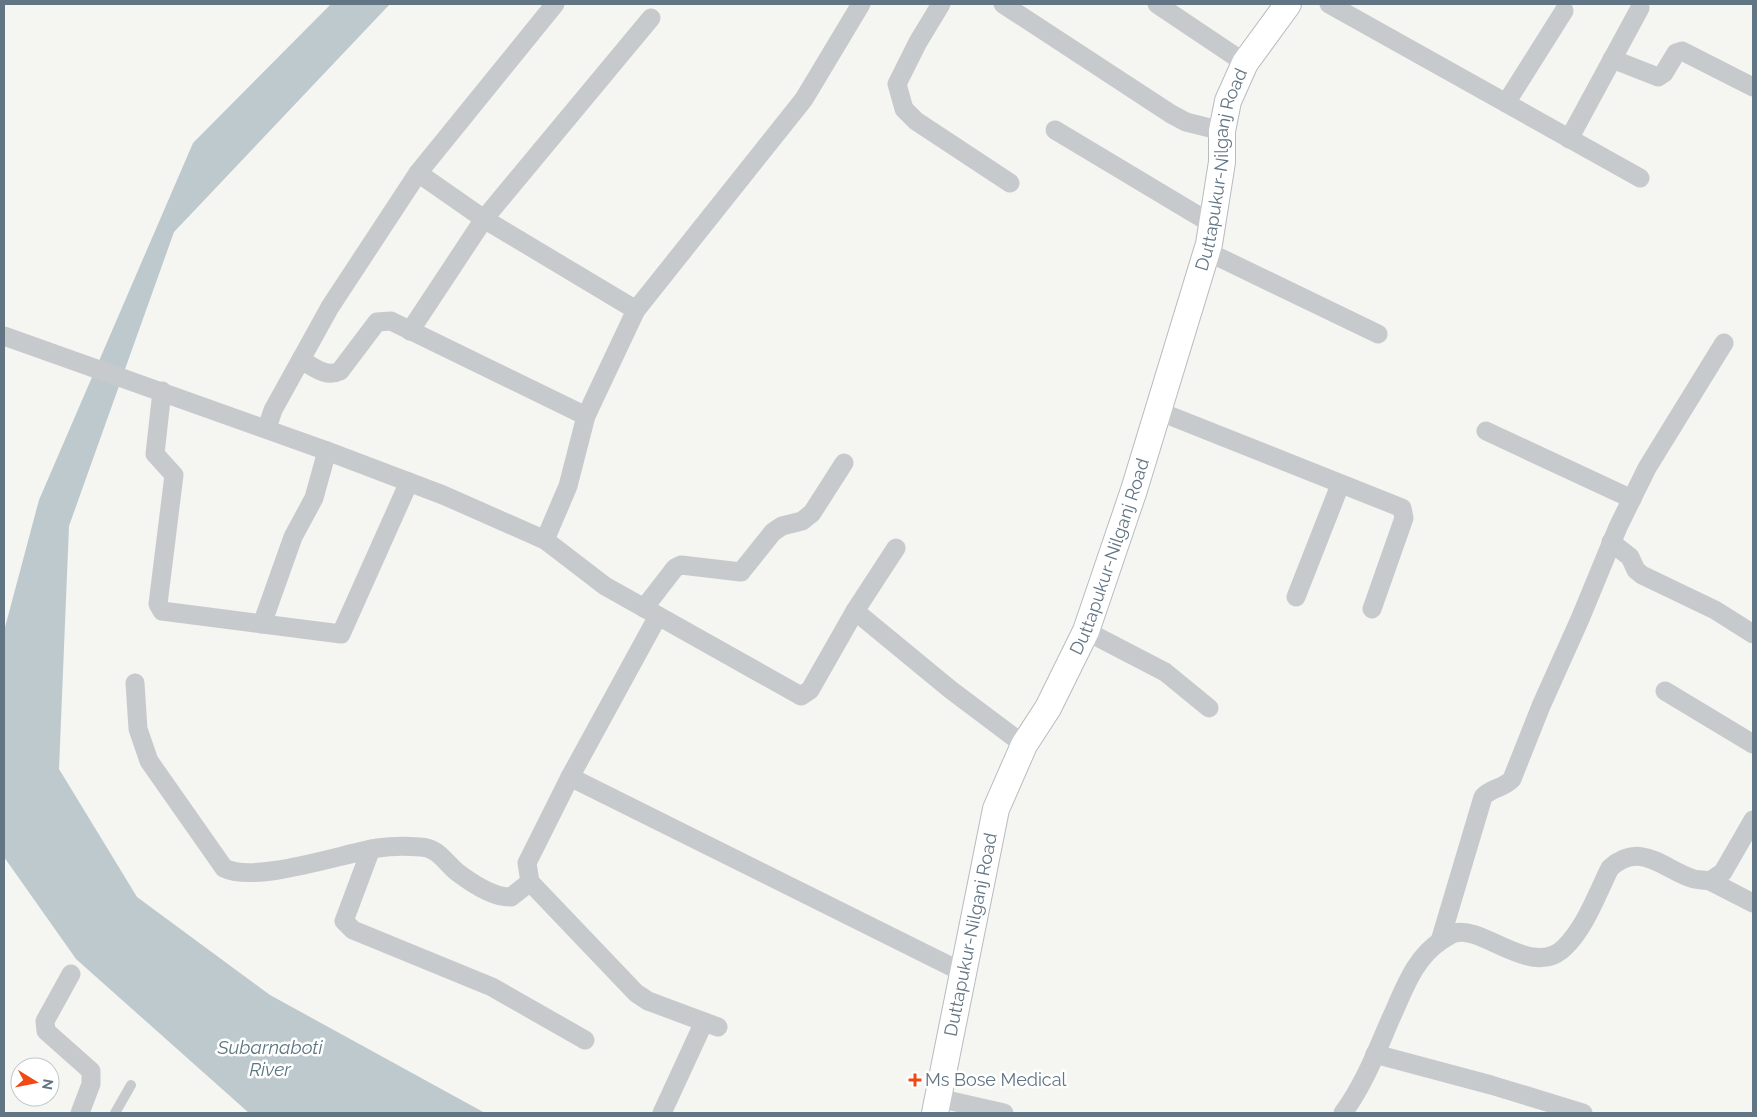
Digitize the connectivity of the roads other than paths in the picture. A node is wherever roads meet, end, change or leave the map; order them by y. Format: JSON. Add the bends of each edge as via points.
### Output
{"nodes":[{"id":1,"x":555,"y":4,"type":"edge"},
{"id":2,"x":861,"y":4,"type":"edge"},
{"id":3,"x":941,"y":4,"type":"edge"},
{"id":4,"x":1003,"y":4,"type":"edge"},
{"id":5,"x":1156,"y":4,"type":"edge"},
{"id":6,"x":1288,"y":4,"type":"edge"},
{"id":7,"x":1329,"y":4,"type":"edge"},
{"id":8,"x":1640,"y":8,"type":"dead end"},
{"id":9,"x":1564,"y":11,"type":"dead end"},
{"id":10,"x":650,"y":18,"type":"dead end"},
{"id":11,"x":1612,"y":59,"type":"junction"},
{"id":12,"x":1245,"y":62,"type":"junction"},
{"id":13,"x":1753,"y":87,"type":"edge"},
{"id":14,"x":1506,"y":103,"type":"junction"},
{"id":15,"x":1055,"y":130,"type":"dead end"},
{"id":16,"x":1222,"y":131,"type":"junction"},
{"id":17,"x":1570,"y":139,"type":"junction"},
{"id":18,"x":418,"y":173,"type":"junction"},
{"id":19,"x":1640,"y":178,"type":"dead end"},
{"id":20,"x":1010,"y":182,"type":"dead end"},
{"id":21,"x":484,"y":219,"type":"junction"},
{"id":22,"x":1212,"y":224,"type":"junction"},
{"id":23,"x":1206,"y":251,"type":"junction"},
{"id":24,"x":636,"y":310,"type":"junction"},
{"id":25,"x":410,"y":331,"type":"junction"},
{"id":26,"x":1378,"y":334,"type":"dead end"},
{"id":27,"x":4,"y":336,"type":"edge"},
{"id":28,"x":1724,"y":343,"type":"dead end"},
{"id":29,"x":301,"y":360,"type":"junction"},
{"id":30,"x":162,"y":391,"type":"junction"},
{"id":31,"x":1158,"y":411,"type":"junction"},
{"id":32,"x":586,"y":416,"type":"junction"},
{"id":33,"x":267,"y":428,"type":"junction"},
{"id":34,"x":1486,"y":431,"type":"dead end"},
{"id":35,"x":327,"y":451,"type":"junction"},
{"id":36,"x":844,"y":463,"type":"dead end"},
{"id":37,"x":409,"y":482,"type":"junction"},
{"id":38,"x":1340,"y":485,"type":"junction"},
{"id":39,"x":1632,"y":499,"type":"junction"},
{"id":40,"x":545,"y":540,"type":"junction"},
{"id":41,"x":1611,"y":542,"type":"junction"},
{"id":42,"x":896,"y":548,"type":"dead end"},
{"id":43,"x":1296,"y":597,"type":"dead end"},
{"id":44,"x":1372,"y":608,"type":"dead end"},
{"id":45,"x":855,"y":611,"type":"junction"},
{"id":46,"x":651,"y":612,"type":"junction"},
{"id":47,"x":262,"y":624,"type":"junction"},
{"id":48,"x":1086,"y":631,"type":"junction"},
{"id":49,"x":1753,"y":634,"type":"edge"},
{"id":50,"x":135,"y":683,"type":"dead end"},
{"id":51,"x":1665,"y":691,"type":"dead end"},
{"id":52,"x":1209,"y":708,"type":"dead end"},
{"id":53,"x":1753,"y":744,"type":"edge"},
{"id":54,"x":1024,"y":745,"type":"junction"},
{"id":55,"x":570,"y":777,"type":"junction"},
{"id":56,"x":1753,"y":820,"type":"edge"},
{"id":57,"x":371,"y":849,"type":"junction"},
{"id":58,"x":1710,"y":881,"type":"junction"},
{"id":59,"x":530,"y":882,"type":"junction"},
{"id":60,"x":1753,"y":903,"type":"edge"},
{"id":61,"x":1440,"y":941,"type":"junction"},
{"id":62,"x":962,"y":972,"type":"junction"},
{"id":63,"x":72,"y":974,"type":"dead end"},
{"id":64,"x":585,"y":1040,"type":"dead end"},
{"id":65,"x":1376,"y":1054,"type":"junction"},
{"id":66,"x":131,"y":1085,"type":"dead end"},
{"id":67,"x":936,"y":1105,"type":"edge"},
{"id":68,"x":80,"y":1113,"type":"edge"},
{"id":69,"x":115,"y":1113,"type":"edge"},
{"id":70,"x":662,"y":1113,"type":"edge"},
{"id":71,"x":1004,"y":1113,"type":"edge"},
{"id":72,"x":1343,"y":1113,"type":"edge"},
{"id":73,"x":1582,"y":1113,"type":"edge"}],
"edges":[{"from":1,"to":18,"type":"street"},
{"from":2,"to":24,"type":"street","via":[[804,99]]},
{"from":3,"to":20,"type":"street","via":[[897,84],[904,109],[916,121]]},
{"from":4,"to":16,"type":"street","via":[[1171,114],[1186,122]]},
{"from":5,"to":12,"type":"street"},
{"from":6,"to":12,"type":"main road","name":"Duttapukur-Nilganj Road"},
{"from":7,"to":14,"type":"street"},
{"from":8,"to":11,"type":"street"},
{"from":9,"to":14,"type":"street"},
{"from":10,"to":21,"type":"street"},
{"from":11,"to":13,"type":"street","via":[[1658,77],[1676,53],[1682,51]]},
{"from":11,"to":17,"type":"street"},
{"from":12,"to":16,"type":"main road","name":"Duttapukur-Nilganj Road","via":[[1228,101]]},
{"from":14,"to":17,"type":"street"},
{"from":15,"to":22,"type":"street"},
{"from":16,"to":22,"type":"main road","name":"Duttapukur-Nilganj Road","via":[[1222,162]]},
{"from":17,"to":19,"type":"street"},
{"from":18,"to":21,"type":"street"},
{"from":18,"to":29,"type":"street","via":[[330,307]]},
{"from":21,"to":24,"type":"street"},
{"from":21,"to":25,"type":"street"},
{"from":22,"to":23,"type":"main road","name":"Duttapukur-Nilganj Road"},
{"from":23,"to":26,"type":"street"},
{"from":23,"to":31,"type":"main road","name":"Duttapukur-Nilganj Road"},
{"from":24,"to":32,"type":"street"},
{"from":25,"to":29,"type":"street","via":[[391,321],[377,322],[340,371],[333,374],[325,374]]},
{"from":25,"to":32,"type":"street"},
{"from":27,"to":30,"type":"street"},
{"from":28,"to":39,"type":"street","via":[[1647,468]]},
{"from":29,"to":33,"type":"street","via":[[273,410]]},
{"from":30,"to":33,"type":"street"},
{"from":30,"to":47,"type":"street","via":[[155,454],[174,475],[158,604],[160,609]]},
{"from":31,"to":38,"type":"street"},
{"from":31,"to":48,"type":"main road","name":"Duttapukur-Nilganj Road"},
{"from":32,"to":40,"type":"street","via":[[568,486]]},
{"from":33,"to":35,"type":"street"},
{"from":34,"to":39,"type":"street"},
{"from":35,"to":37,"type":"street"},
{"from":35,"to":47,"type":"street","via":[[314,498],[293,537]]},
{"from":36,"to":46,"type":"street","via":[[812,513],[802,521],[773,532],[741,572],[681,565],[675,568]]},
{"from":37,"to":40,"type":"street"},
{"from":37,"to":47,"type":"street","via":[[344,632]]},
{"from":38,"to":43,"type":"street"},
{"from":38,"to":44,"type":"street","via":[[1405,510]]},
{"from":39,"to":41,"type":"street"},
{"from":40,"to":46,"type":"street","via":[[605,586]]},
{"from":41,"to":49,"type":"street","via":[[1630,557],[1642,575],[1715,610]]},
{"from":41,"to":61,"type":"street","via":[[1512,779],[1506,786],[1490,790],[1484,796]]},
{"from":42,"to":45,"type":"street"},
{"from":45,"to":46,"type":"street","via":[[810,690],[801,696]]},
{"from":45,"to":54,"type":"street"},
{"from":46,"to":55,"type":"street"},
{"from":48,"to":52,"type":"street","via":[[1165,672]]},
{"from":48,"to":54,"type":"main road","name":"Duttapukur-Nilganj Road","via":[[1048,708]]},
{"from":50,"to":57,"type":"street","via":[[138,729],[149,761],[224,868],[235,872],[280,870]]},
{"from":51,"to":53,"type":"street"},
{"from":54,"to":62,"type":"main road","name":"Duttapukur-Nilganj Road","via":[[996,809]]},
{"from":55,"to":59,"type":"street","via":[[527,863]]},
{"from":55,"to":62,"type":"street"},
{"from":56,"to":58,"type":"street","via":[[1723,872]]},
{"from":57,"to":59,"type":"street","via":[[423,846],[460,874],[505,898],[511,898]]},
{"from":57,"to":64,"type":"street","via":[[344,921],[347,925],[492,987]]},
{"from":58,"to":60,"type":"street"},
{"from":58,"to":61,"type":"street","via":[[1694,879],[1652,858],[1630,857],[1610,868],[1578,930],[1553,956],[1537,957],[1514,952],[1469,934],[1455,932]]},
{"from":59,"to":70,"type":"street","via":[[636,993],[648,1002],[711,1024]]},
{"from":61,"to":65,"type":"street","via":[[1413,969]]},
{"from":62,"to":67,"type":"main road","name":"Duttapukur-Nilganj Road"},
{"from":63,"to":68,"type":"street","via":[[44,1026],[91,1071],[91,1084]]},
{"from":65,"to":72,"type":"street"},
{"from":65,"to":73,"type":"street"},
{"from":66,"to":69,"type":"lane"},
{"from":67,"to":71,"type":"street"}]}
